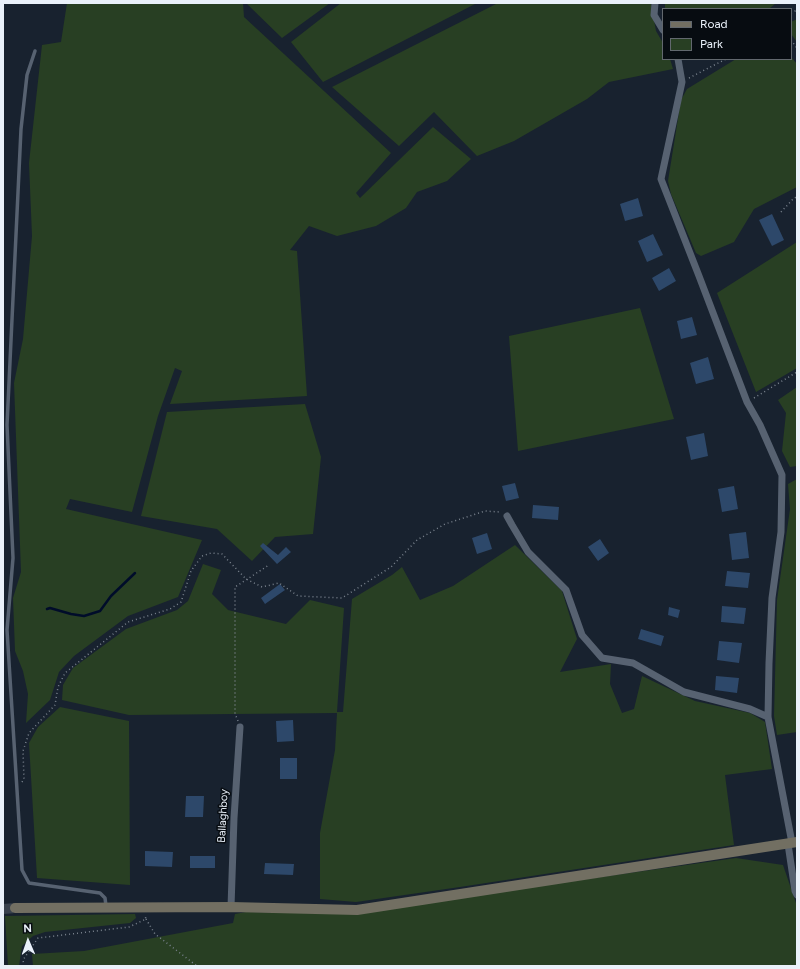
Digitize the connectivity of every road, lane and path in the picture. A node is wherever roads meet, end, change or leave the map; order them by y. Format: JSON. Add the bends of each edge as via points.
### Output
{"nodes":[{"id":1,"x":655,"y":3,"type":"edge"},
{"id":2,"x":662,"y":28,"type":"edge"},
{"id":3,"x":35,"y":51,"type":"dead end"},
{"id":4,"x":678,"y":60,"type":"edge"},
{"id":5,"x":724,"y":60,"type":"edge"},
{"id":6,"x":682,"y":82,"type":"junction"},
{"id":7,"x":797,"y":197,"type":"edge"},
{"id":8,"x":781,"y":212,"type":"dead end"},
{"id":9,"x":797,"y":372,"type":"edge"},
{"id":10,"x":747,"y":402,"type":"junction"},
{"id":11,"x":507,"y":516,"type":"joint"},
{"id":12,"x":268,"y":565,"type":"dead end"},
{"id":13,"x":246,"y":579,"type":"junction"},
{"id":14,"x":768,"y":717,"type":"junction"},
{"id":15,"x":240,"y":727,"type":"joint"},
{"id":16,"x":18,"y":793,"type":"junction"},
{"id":17,"x":792,"y":843,"type":"edge"},
{"id":18,"x":797,"y":895,"type":"edge"},
{"id":19,"x":106,"y":907,"type":"junction"},
{"id":20,"x":143,"y":907,"type":"junction"},
{"id":21,"x":231,"y":907,"type":"junction"},
{"id":22,"x":15,"y":908,"type":"tunnel mouth"},
{"id":23,"x":146,"y":919,"type":"junction"},
{"id":24,"x":24,"y":966,"type":"edge"},
{"id":25,"x":197,"y":966,"type":"edge"}],
"edges":[{"from":1,"to":2,"type":"street","via":[[654,15]]},
{"from":3,"to":16,"type":"lane","via":[[27,75],[21,129],[7,425],[13,558],[7,630]]},
{"from":4,"to":6,"type":"street"},
{"from":5,"to":6,"type":"path"},
{"from":6,"to":10,"type":"street","via":[[661,179]]},
{"from":7,"to":8,"type":"path"},
{"from":9,"to":10,"type":"path"},
{"from":10,"to":14,"type":"street","via":[[782,475],[781,532],[772,598]]},
{"from":11,"to":13,"type":"path","via":[[500,512],[485,511],[445,524],[417,540],[391,567],[342,598],[298,596],[279,583],[262,586]]},
{"from":11,"to":14,"type":"street","via":[[528,552],[566,590],[582,635],[602,658],[633,662],[684,692],[750,709]]},
{"from":12,"to":13,"type":"path"},
{"from":13,"to":15,"type":"path","via":[[235,588],[235,714]]},
{"from":13,"to":16,"type":"path","via":[[222,554],[211,553],[202,556],[191,571],[181,602],[170,609],[128,622],[65,673],[58,687],[55,705],[29,733],[23,751],[24,779]]},
{"from":14,"to":17,"type":"street"},
{"from":15,"to":21,"type":"street","name":"Ballaghboy"},
{"from":16,"to":19,"type":"lane","via":[[22,870],[29,883],[100,893],[105,898]]},
{"from":17,"to":18,"type":"street"},
{"from":17,"to":21,"type":"main road","via":[[357,910]]},
{"from":19,"to":20,"type":"main road"},
{"from":19,"to":22,"type":"main road"},
{"from":20,"to":21,"type":"main road"},
{"from":20,"to":23,"type":"path"},
{"from":23,"to":24,"type":"path","via":[[129,927],[38,938],[24,960]]},
{"from":23,"to":25,"type":"path","via":[[155,934]]}]}
